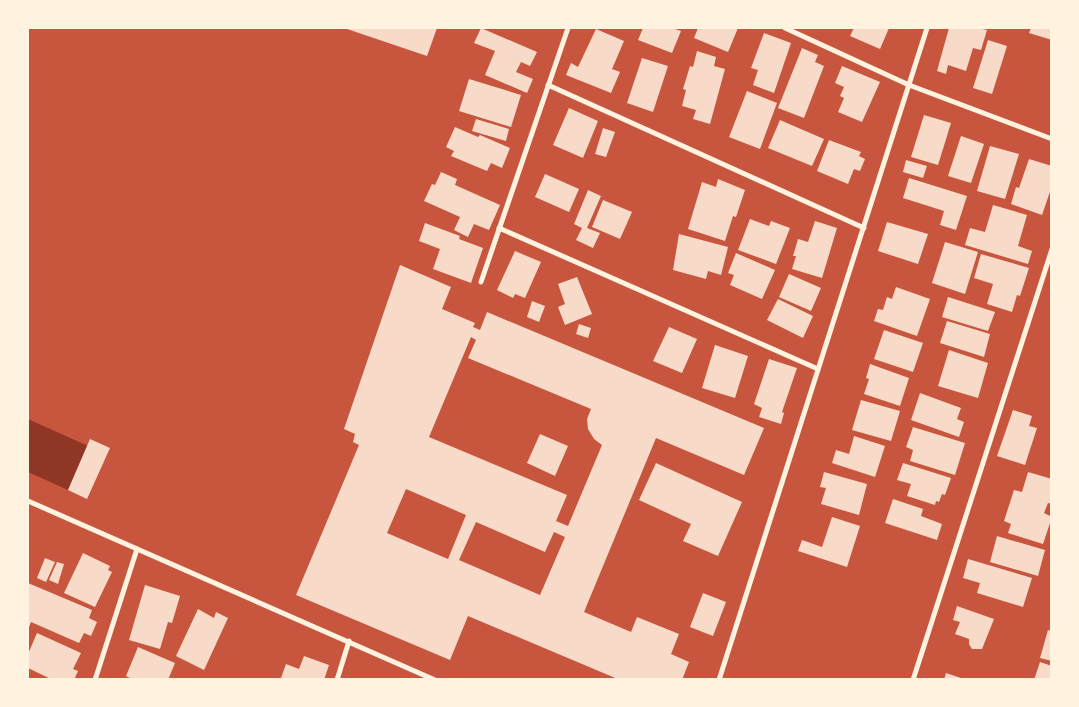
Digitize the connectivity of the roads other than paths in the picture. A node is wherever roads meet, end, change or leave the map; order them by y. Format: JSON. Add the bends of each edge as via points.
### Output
{"nodes":[{"id":1,"x":568,"y":28,"type":"edge"},
{"id":2,"x":785,"y":28,"type":"edge"},
{"id":3,"x":927,"y":28,"type":"edge"},
{"id":4,"x":548,"y":85,"type":"junction"},
{"id":5,"x":909,"y":85,"type":"junction"},
{"id":6,"x":1052,"y":139,"type":"edge"},
{"id":7,"x":499,"y":228,"type":"junction"},
{"id":8,"x":864,"y":228,"type":"junction"},
{"id":9,"x":1052,"y":248,"type":"edge"},
{"id":10,"x":481,"y":282,"type":"dead end"},
{"id":11,"x":818,"y":369,"type":"junction"},
{"id":12,"x":28,"y":501,"type":"edge"},
{"id":13,"x":137,"y":548,"type":"junction"},
{"id":14,"x":349,"y":641,"type":"junction"},
{"id":15,"x":95,"y":680,"type":"edge"},
{"id":16,"x":337,"y":680,"type":"edge"},
{"id":17,"x":435,"y":680,"type":"edge"},
{"id":18,"x":719,"y":680,"type":"edge"},
{"id":19,"x":914,"y":680,"type":"edge"}],
"edges":[{"from":1,"to":4,"type":"street"},
{"from":2,"to":5,"type":"street"},
{"from":3,"to":5,"type":"street"},
{"from":4,"to":7,"type":"street"},
{"from":4,"to":8,"type":"street"},
{"from":5,"to":6,"type":"street"},
{"from":5,"to":8,"type":"street"},
{"from":7,"to":10,"type":"street"},
{"from":7,"to":11,"type":"street"},
{"from":8,"to":11,"type":"street"},
{"from":9,"to":19,"type":"street"},
{"from":11,"to":18,"type":"street"},
{"from":12,"to":13,"type":"street"},
{"from":13,"to":14,"type":"street"},
{"from":13,"to":15,"type":"street"},
{"from":14,"to":16,"type":"street"},
{"from":14,"to":17,"type":"street"}]}
